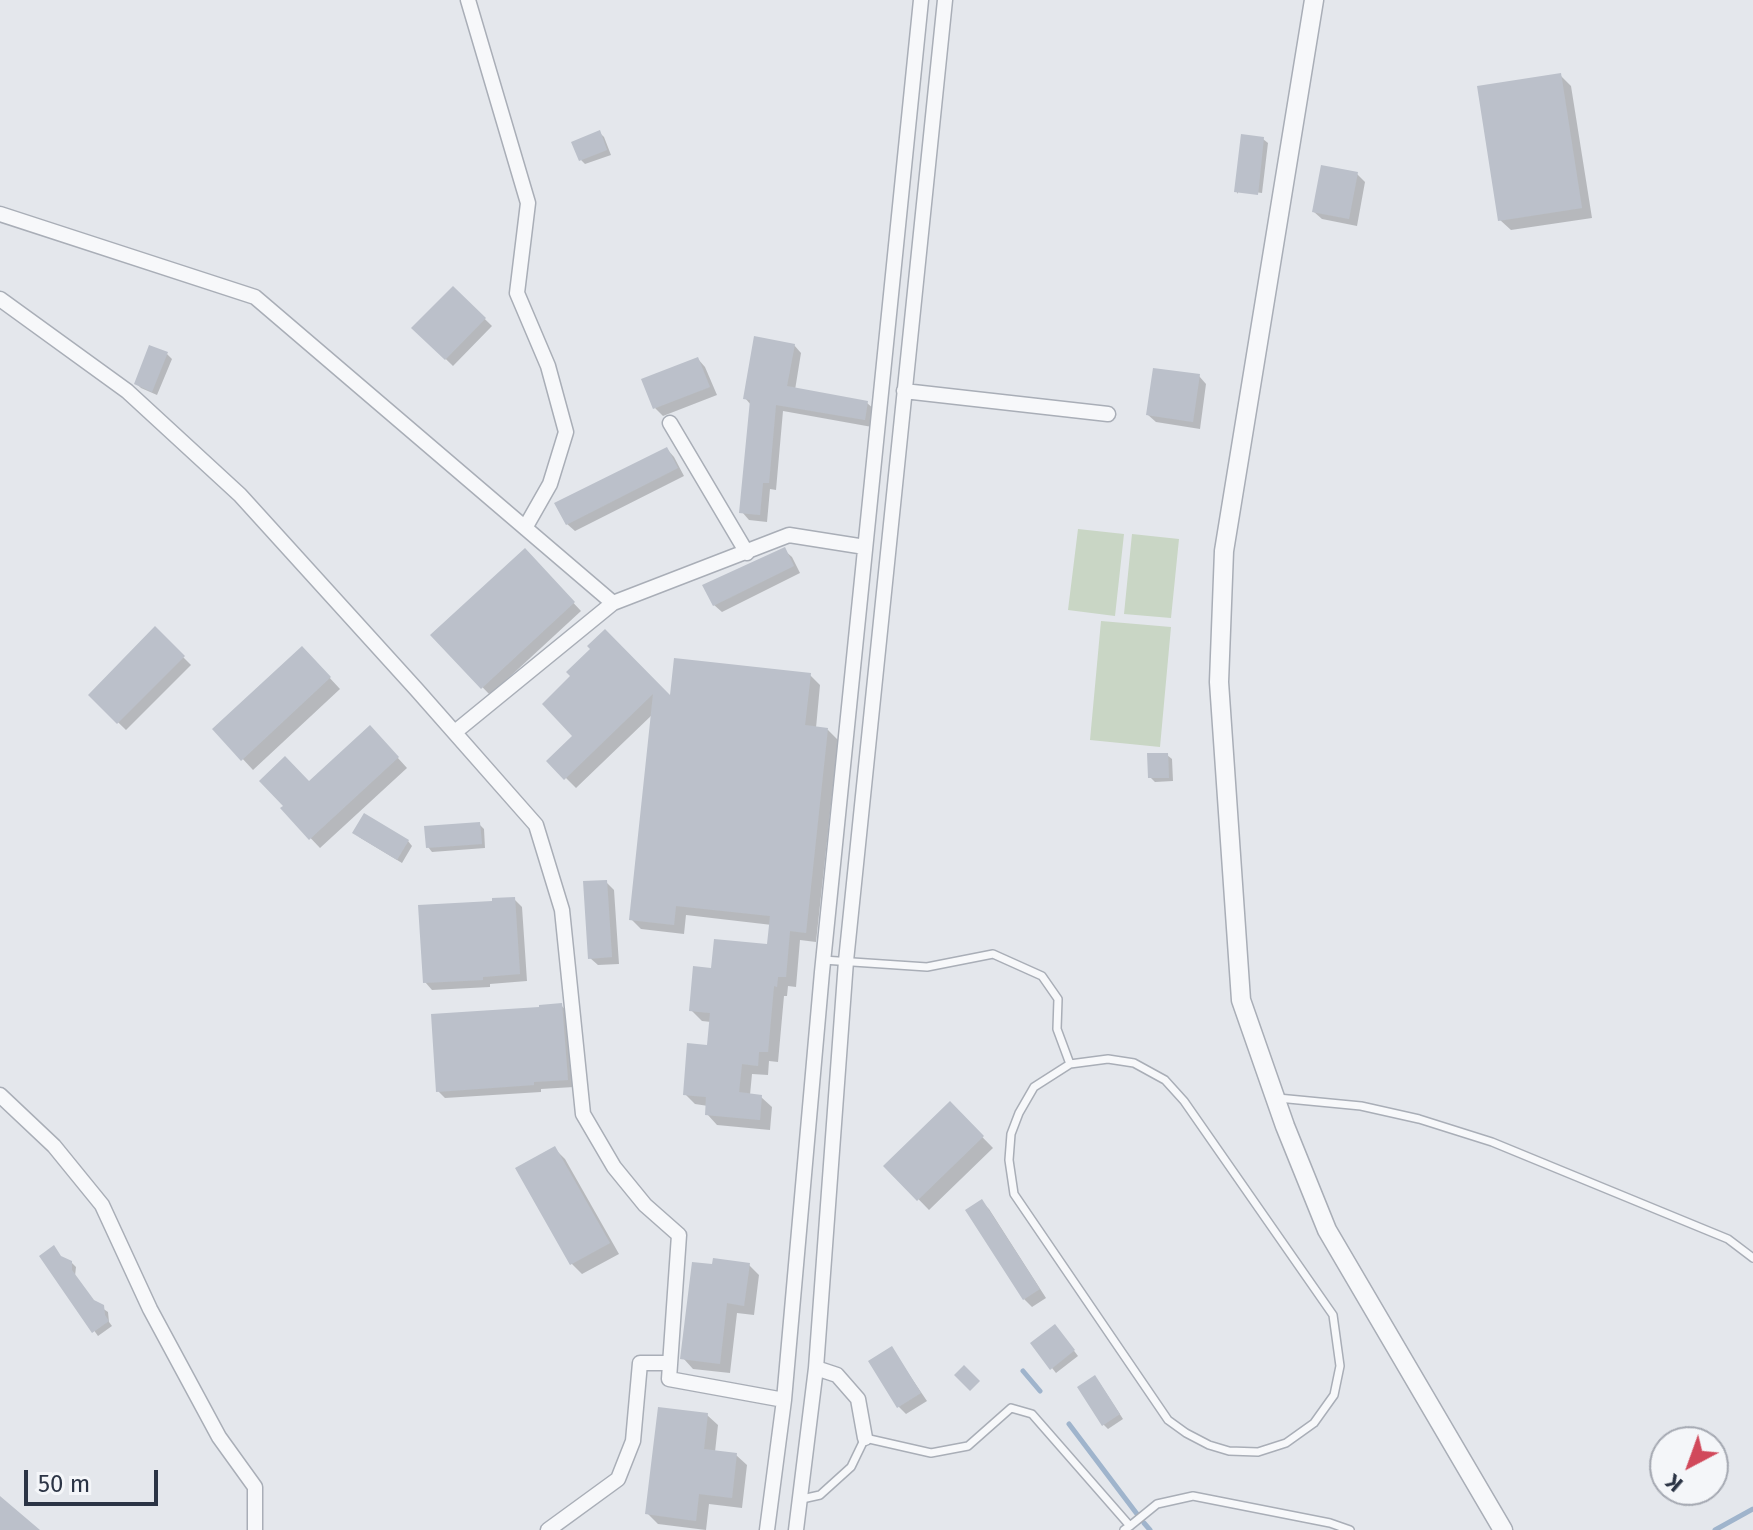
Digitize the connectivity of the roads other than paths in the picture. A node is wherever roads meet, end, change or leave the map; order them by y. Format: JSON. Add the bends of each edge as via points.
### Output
{"nodes":[{"id":1,"x":468,"y":0,"type":"edge"},
{"id":2,"x":921,"y":0,"type":"edge"},
{"id":3,"x":945,"y":0,"type":"edge"},
{"id":4,"x":1314,"y":0,"type":"edge"},
{"id":5,"x":0,"y":214,"type":"edge"},
{"id":6,"x":0,"y":299,"type":"edge"},
{"id":7,"x":904,"y":391,"type":"junction"},
{"id":8,"x":1108,"y":414,"type":"dead end"},
{"id":9,"x":670,"y":423,"type":"dead end"},
{"id":10,"x":525,"y":528,"type":"junction"},
{"id":11,"x":865,"y":547,"type":"junction"},
{"id":12,"x":747,"y":553,"type":"junction"},
{"id":13,"x":613,"y":603,"type":"junction"},
{"id":14,"x":455,"y":732,"type":"junction"},
{"id":15,"x":823,"y":960,"type":"junction"},
{"id":16,"x":846,"y":961,"type":"junction"},
{"id":17,"x":1070,"y":1064,"type":"junction"},
{"id":18,"x":0,"y":1095,"type":"edge"},
{"id":19,"x":1275,"y":1098,"type":"junction"},
{"id":20,"x":1753,"y":1258,"type":"edge"},
{"id":21,"x":670,"y":1363,"type":"junction"},
{"id":22,"x":816,"y":1368,"type":"junction"},
{"id":23,"x":784,"y":1400,"type":"junction"},
{"id":24,"x":865,"y":1438,"type":"junction"},
{"id":25,"x":802,"y":1499,"type":"junction"},
{"id":26,"x":1127,"y":1528,"type":"edge"},
{"id":27,"x":255,"y":1530,"type":"edge"},
{"id":28,"x":548,"y":1530,"type":"edge"},
{"id":29,"x":767,"y":1530,"type":"edge"},
{"id":30,"x":796,"y":1530,"type":"edge"},
{"id":31,"x":1350,"y":1530,"type":"edge"},
{"id":32,"x":1503,"y":1530,"type":"edge"}],
"edges":[{"from":1,"to":10,"type":"street","via":[[528,203],[517,293],[548,366],[566,432],[550,484]]},
{"from":2,"to":11,"type":"street"},
{"from":3,"to":7,"type":"street"},
{"from":4,"to":19,"type":"street","via":[[1224,551],[1219,682],[1241,1000]]},
{"from":5,"to":10,"type":"street","via":[[255,297]]},
{"from":6,"to":14,"type":"street","via":[[127,391],[240,495]]},
{"from":7,"to":8,"type":"street"},
{"from":7,"to":16,"type":"street"},
{"from":9,"to":12,"type":"street"},
{"from":10,"to":13,"type":"street"},
{"from":11,"to":12,"type":"street","via":[[789,535]]},
{"from":11,"to":15,"type":"street"},
{"from":12,"to":13,"type":"street"},
{"from":13,"to":14,"type":"street"},
{"from":14,"to":21,"type":"street","via":[[536,825],[562,910],[583,1114],[614,1167],[679,1235]]},
{"from":15,"to":16,"type":"lane"},
{"from":15,"to":23,"type":"street"},
{"from":16,"to":17,"type":"lane","via":[[927,967],[993,954],[1042,976],[1058,999],[1057,1029]]},
{"from":16,"to":22,"type":"street"},
{"from":17,"to":17,"type":"lane","via":[[1108,1059],[1134,1063],[1165,1080],[1333,1315],[1340,1366],[1334,1395],[1314,1423],[1286,1443],[1258,1452],[1229,1451],[1168,1420],[1014,1194],[1009,1160],[1019,1113],[1034,1087]]},
{"from":18,"to":27,"type":"street","via":[[54,1146],[102,1205],[212,1424],[255,1487]]},
{"from":19,"to":20,"type":"lane","via":[[1361,1106],[1492,1142],[1728,1239]]},
{"from":19,"to":32,"type":"street","via":[[1327,1230]]},
{"from":21,"to":23,"type":"street","via":[[669,1379]]},
{"from":21,"to":28,"type":"street","via":[[640,1363],[633,1441],[618,1479]]},
{"from":22,"to":24,"type":"street","via":[[837,1375],[858,1399]]},
{"from":22,"to":25,"type":"street"},
{"from":23,"to":29,"type":"street"},
{"from":24,"to":25,"type":"lane","via":[[843,1475],[820,1495]]},
{"from":24,"to":26,"type":"lane","via":[[931,1453],[968,1446],[1011,1408],[1032,1414]]},
{"from":25,"to":30,"type":"street"},
{"from":26,"to":31,"type":"lane","via":[[1157,1504],[1193,1496]]}]}
